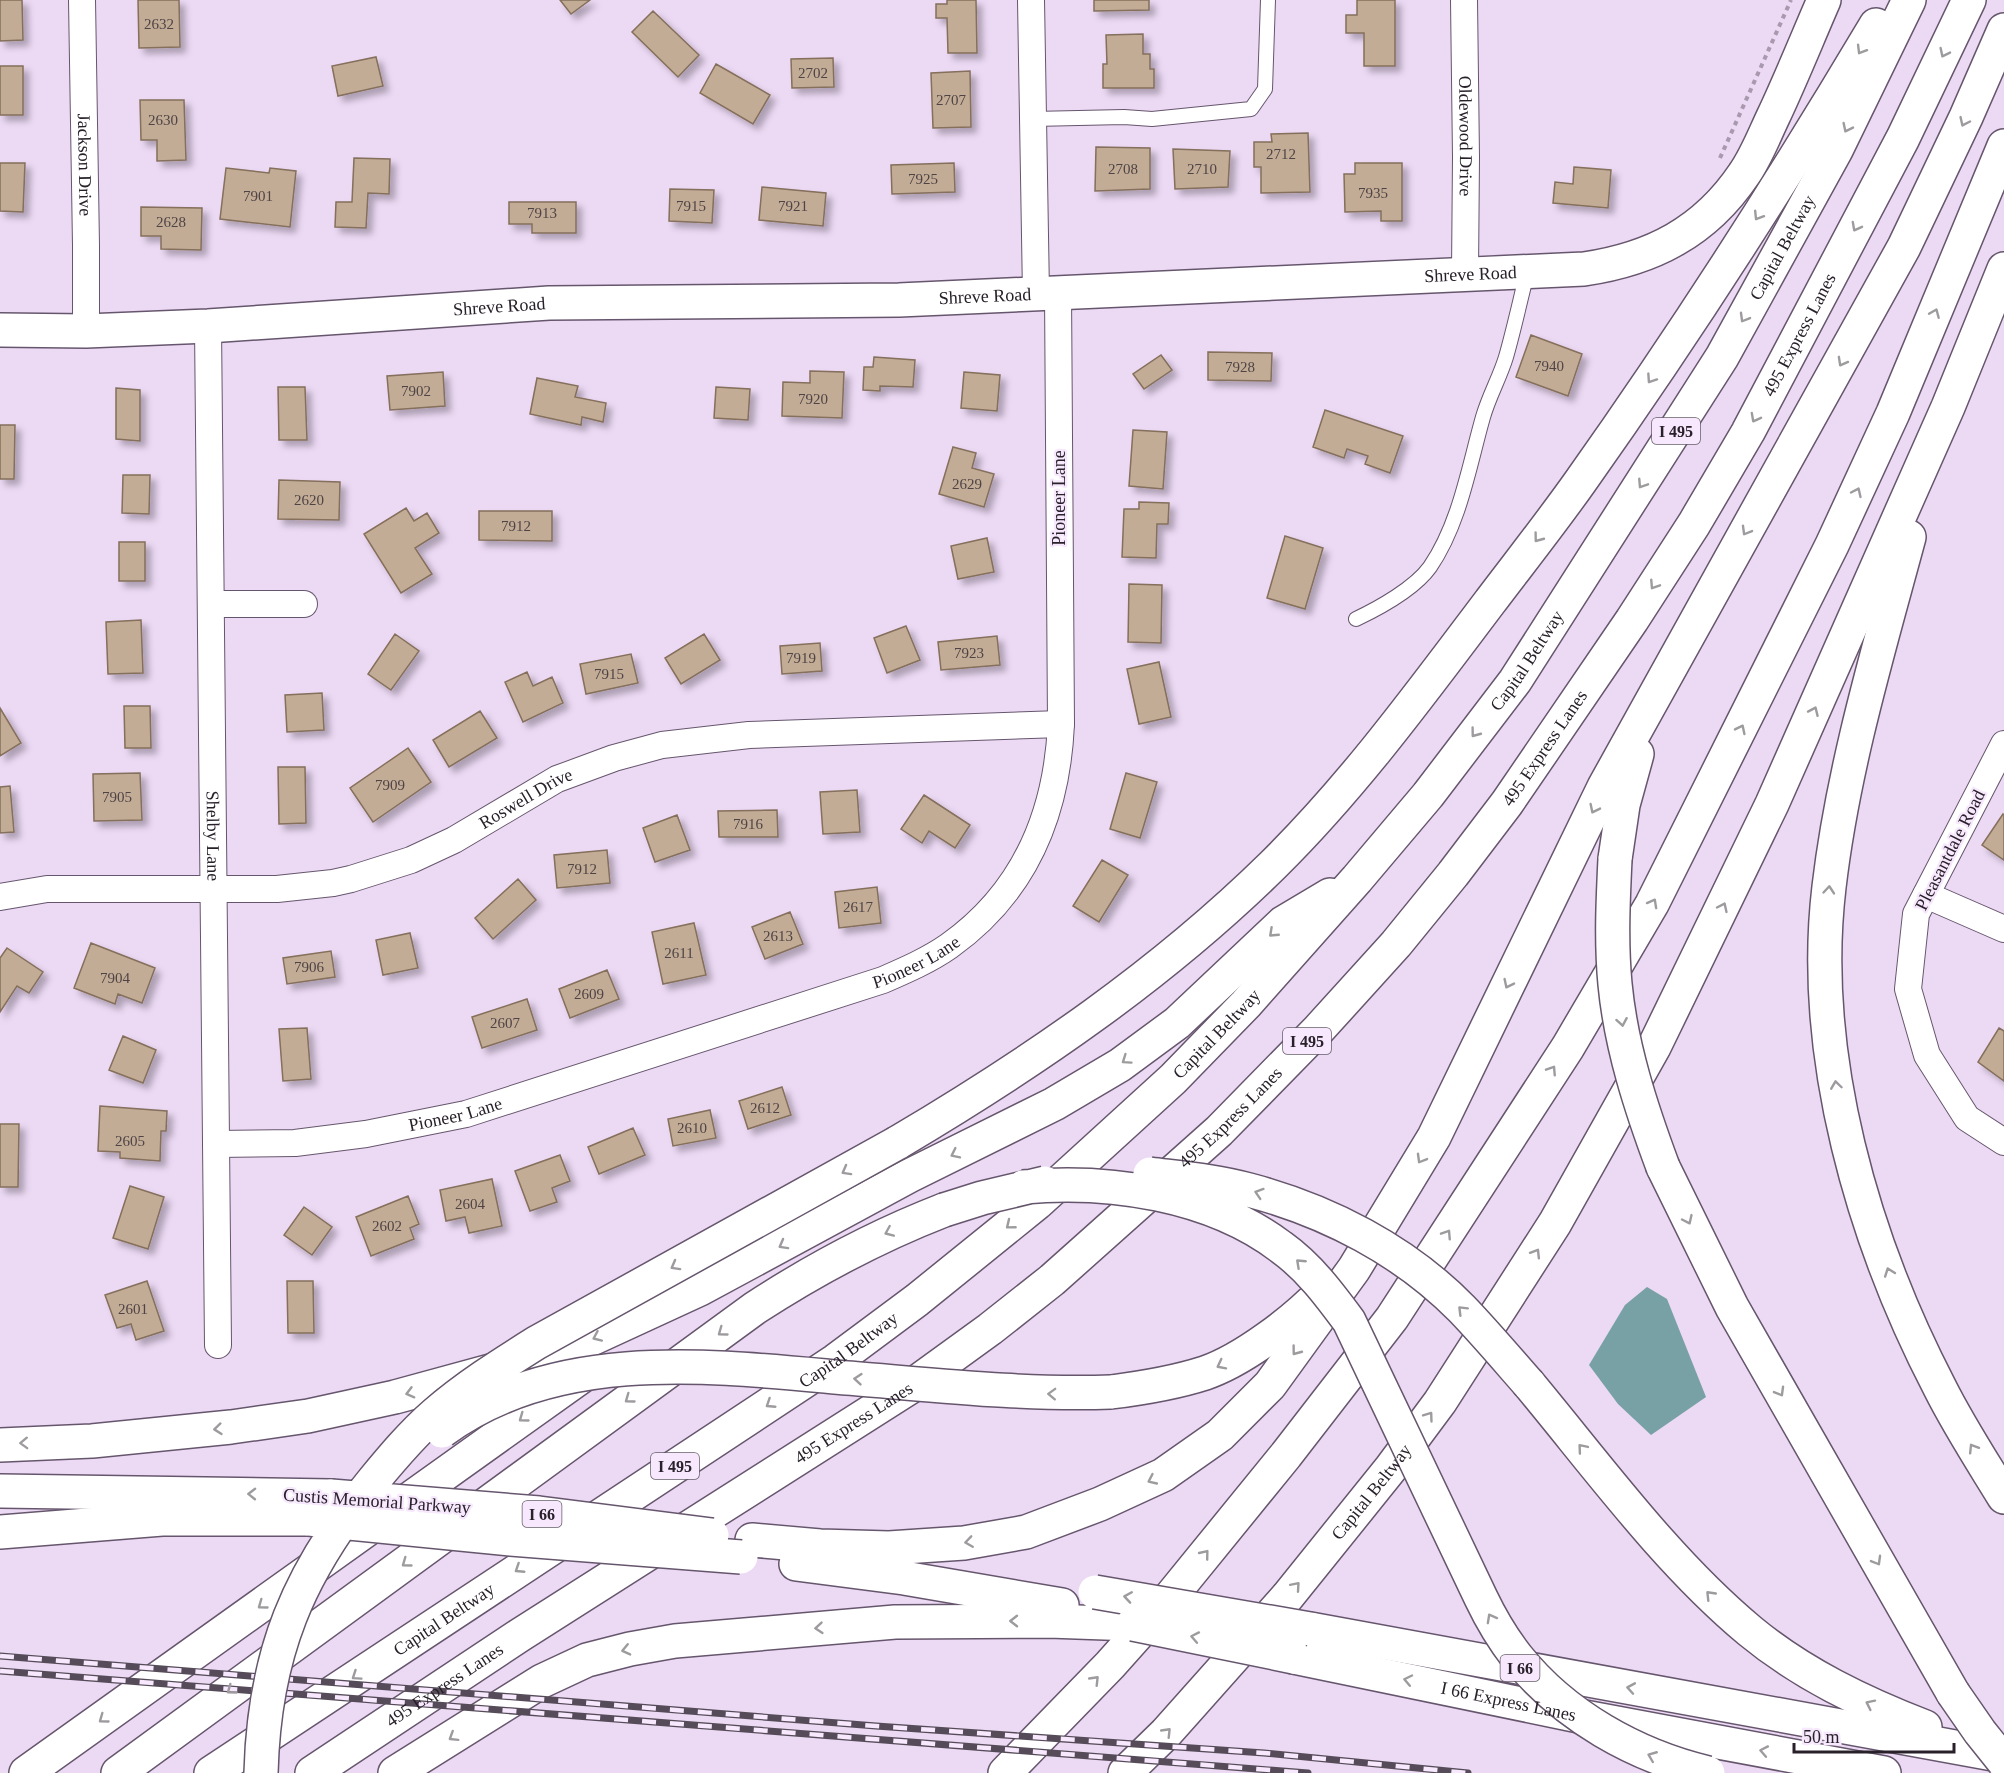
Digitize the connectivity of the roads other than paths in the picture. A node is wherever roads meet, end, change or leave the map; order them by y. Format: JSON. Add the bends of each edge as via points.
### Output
{"nodes":[{"id":1,"x":82,"y":0,"type":"edge"},
{"id":2,"x":1031,"y":0,"type":"edge"},
{"id":3,"x":1268,"y":0,"type":"edge"},
{"id":4,"x":1464,"y":0,"type":"edge"},
{"id":5,"x":1824,"y":0,"type":"edge"},
{"id":6,"x":1891,"y":0,"type":"edge"},
{"id":7,"x":1909,"y":0,"type":"edge"},
{"id":8,"x":1969,"y":0,"type":"edge"},
{"id":9,"x":2004,"y":30,"type":"edge"},
{"id":10,"x":1033,"y":119,"type":"junction"},
{"id":11,"x":2004,"y":146,"type":"edge"},
{"id":12,"x":2004,"y":269,"type":"edge"},
{"id":13,"x":1528,"y":271,"type":"junction"},
{"id":14,"x":1465,"y":273,"type":"junction"},
{"id":15,"x":1047,"y":293,"type":"junction"},
{"id":16,"x":208,"y":326,"type":"junction"},
{"id":17,"x":0,"y":330,"type":"edge"},
{"id":18,"x":86,"y":331,"type":"junction"},
{"id":19,"x":1948,"y":407,"type":"junction"},
{"id":20,"x":210,"y":604,"type":"junction"},
{"id":21,"x":304,"y":604,"type":"dead end"},
{"id":22,"x":1356,"y":619,"type":"dead end"},
{"id":23,"x":1692,"y":628,"type":"junction"},
{"id":24,"x":1061,"y":724,"type":"junction"},
{"id":25,"x":2004,"y":744,"type":"edge"},
{"id":26,"x":1357,"y":879,"type":"junction"},
{"id":27,"x":214,"y":890,"type":"junction"},
{"id":28,"x":1926,"y":895,"type":"junction"},
{"id":29,"x":0,"y":897,"type":"edge"},
{"id":30,"x":2004,"y":929,"type":"edge"},
{"id":31,"x":2004,"y":1142,"type":"edge"},
{"id":32,"x":216,"y":1144,"type":"junction"},
{"id":33,"x":1023,"y":1187,"type":"junction"},
{"id":34,"x":1388,"y":1216,"type":"junction"},
{"id":35,"x":744,"y":1266,"type":"junction"},
{"id":36,"x":218,"y":1345,"type":"dead end"},
{"id":37,"x":0,"y":1445,"type":"edge"},
{"id":38,"x":0,"y":1491,"type":"edge"},
{"id":39,"x":2004,"y":1497,"type":"edge"},
{"id":40,"x":344,"y":1498,"type":"junction"},
{"id":41,"x":0,"y":1508,"type":"edge"},
{"id":42,"x":162,"y":1519,"type":"junction"},
{"id":43,"x":0,"y":1532,"type":"edge"},
{"id":44,"x":746,"y":1548,"type":"junction"},
{"id":45,"x":1082,"y":1607,"type":"junction"},
{"id":46,"x":1054,"y":1723,"type":"junction"},
{"id":47,"x":2004,"y":1754,"type":"edge"},
{"id":48,"x":2004,"y":1762,"type":"edge"},
{"id":49,"x":26,"y":1773,"type":"edge"},
{"id":50,"x":118,"y":1773,"type":"edge"},
{"id":51,"x":211,"y":1773,"type":"edge"},
{"id":52,"x":261,"y":1773,"type":"edge"},
{"id":53,"x":312,"y":1773,"type":"edge"},
{"id":54,"x":395,"y":1773,"type":"edge"},
{"id":55,"x":993,"y":1773,"type":"edge"},
{"id":56,"x":1005,"y":1773,"type":"edge"},
{"id":57,"x":1125,"y":1773,"type":"edge"},
{"id":58,"x":1708,"y":1773,"type":"edge"},
{"id":59,"x":1884,"y":1773,"type":"edge"}],
"edges":[{"from":1,"to":18,"type":"street","name":"Jackson Drive"},
{"from":2,"to":10,"type":"street","name":"Pioneer Lane"},
{"from":3,"to":10,"type":"lane","via":[[1264,89],[1251,109],[1152,119]]},
{"from":4,"to":14,"type":"street","name":"Oldewood Drive"},
{"from":5,"to":13,"type":"main road","name":"Shreve Road","via":[[1745,173],[1726,199],[1701,222],[1654,251],[1614,265]]},
{"from":6,"to":40,"type":"main road","one_way":true,"bridge":true,"via":[[1706,298],[1592,465],[1351,781],[1267,871],[1160,965],[1031,1061],[897,1143],[536,1343],[480,1379],[435,1415]]},
{"from":7,"to":26,"type":"main road","name":"Capital Beltway","number":"I 495","one_way":true,"via":[[1836,150],[1727,348],[1672,438],[1515,681],[1428,795]]},
{"from":8,"to":53,"type":"main road","name":"495 Express Lanes","number":"I 495","one_way":true,"via":[[1903,138],[1748,432],[1694,524],[1507,803],[1396,944],[1318,1030],[1219,1131],[1052,1280],[990,1329],[910,1387],[520,1635]]},
{"from":9,"to":23,"type":"main road","one_way":true,"via":[[1904,247]]},
{"from":10,"to":15,"type":"street","name":"Pioneer Lane"},
{"from":46,"to":11,"type":"main road","one_way":true,"via":[[1168,1600],[1392,1318],[1568,1047],[1652,904],[1832,545],[1893,413]]},
{"from":12,"to":19,"type":"main road","name":"Capital Beltway"},
{"from":13,"to":14,"type":"main road","name":"Shreve Road"},
{"from":13,"to":22,"type":"lane","via":[[1506,358],[1484,414],[1468,476],[1445,540],[1429,569],[1375,610]]},
{"from":14,"to":15,"type":"main road","name":"Shreve Road"},
{"from":15,"to":16,"type":"main road","name":"Shreve Road","via":[[900,300],[549,303]]},
{"from":15,"to":24,"type":"street","name":"Pioneer Lane"},
{"from":16,"to":18,"type":"main road","name":"Shreve Road"},
{"from":16,"to":20,"type":"street","name":"Shelby Lane"},
{"from":17,"to":18,"type":"main road","name":"Shreve Road"},
{"from":39,"to":19,"type":"main road","one_way":true,"via":[[1939,1387],[1893,1284],[1852,1160],[1827,1023],[1829,888],[1840,816],[1879,648]]},
{"from":57,"to":19,"type":"main road","name":"Capital Beltway","one_way":true,"via":[[1166,1733],[1311,1569],[1391,1468],[1446,1393],[1555,1223],[1698,960],[1782,783]]},
{"from":20,"to":21,"type":"street"},
{"from":20,"to":27,"type":"street","name":"Shelby Lane"},
{"from":23,"to":34,"type":"main road","one_way":true,"via":[[1604,787],[1434,1137]]},
{"from":23,"to":48,"type":"main road","one_way":true,"bridge":true,"via":[[1634,762],[1615,859],[1615,985],[1626,1049],[1643,1112],[1663,1167],[1732,1307],[1953,1693]]},
{"from":24,"to":27,"type":"street","name":"Roswell Drive","via":[[748,735],[662,745],[557,779],[454,840],[411,860],[333,883]]},
{"from":24,"to":32,"type":"street","name":"Pioneer Lane","via":[[1053,795],[1024,863],[1003,895],[977,922],[949,946],[917,965],[883,980],[466,1114],[295,1143]]},
{"from":25,"to":28,"type":"street","name":"Pleasantdale Road"},
{"from":26,"to":35,"type":"main road","one_way":true,"via":[[1283,923],[1177,1023],[1120,1065],[1054,1104],[909,1176]]},
{"from":26,"to":51,"type":"main road","name":"Capital Beltway","number":"I 495","one_way":true,"via":[[1246,1004],[1165,1086],[1037,1203],[917,1300],[834,1361]]},
{"from":27,"to":29,"type":"street","name":"Roswell Drive","via":[[47,889]]},
{"from":27,"to":32,"type":"street","name":"Shelby Lane"},
{"from":28,"to":30,"type":"street"},
{"from":28,"to":31,"type":"street","name":"Pleasantdale Road","via":[[1916,914],[1908,989],[1927,1055],[1967,1118]]},
{"from":32,"to":36,"type":"street","name":"Shelby Lane"},
{"from":47,"to":33,"type":"main road","one_way":true,"bridge":true,"via":[[1884,1711],[1834,1687],[1752,1632],[1678,1562],[1461,1309],[1430,1281],[1347,1226],[1247,1189],[1147,1174],[1109,1174]]},
{"from":33,"to":50,"type":"main road","one_way":true,"bridge":true,"via":[[944,1210],[880,1236],[755,1308]]},
{"from":58,"to":33,"type":"main road","one_way":true,"bridge":true,"via":[[1648,1754],[1600,1728],[1544,1685],[1517,1657],[1481,1598],[1348,1321],[1328,1292],[1282,1247],[1257,1231],[1173,1198],[1091,1185]]},
{"from":34,"to":40,"type":"main road","one_way":true,"bridge":true,"via":[[1310,1305],[1257,1347],[1208,1372],[1111,1392],[1058,1394],[698,1367],[626,1369],[567,1377],[531,1386],[488,1404]]},
{"from":34,"to":44,"type":"main road","one_way":true,"via":[[1348,1279],[1270,1385],[1220,1435],[1163,1475],[1026,1532],[964,1543],[889,1548]]},
{"from":35,"to":37,"type":"main road","one_way":true,"via":[[585,1342],[395,1397],[308,1416],[231,1427],[92,1441]]},
{"from":35,"to":49,"type":"main road","one_way":true,"via":[[626,1344]]},
{"from":40,"to":38,"type":"main road","name":"Custis Memorial Parkway","number":"I 66","one_way":true},
{"from":40,"to":44,"type":"main road","name":"Custis Memorial Parkway","number":"I 66","bridge":true,"via":[[539,1513]]},
{"from":40,"to":52,"type":"main road","bridge":true,"via":[[302,1586],[274,1665],[265,1711]]},
{"from":41,"to":42,"type":"main road","via":[[87,1510]]},
{"from":42,"to":43,"type":"main road"},
{"from":42,"to":44,"type":"main road","bridge":true,"via":[[309,1519],[511,1539]]},
{"from":44,"to":45,"type":"main road","number":"I 66"},
{"from":47,"to":45,"type":"main road","number":"I 66","one_way":true,"bridge":true,"via":[[1310,1629]]},
{"from":45,"to":54,"type":"main road","one_way":true,"via":[[675,1641],[630,1649],[587,1660],[542,1681]]},
{"from":59,"to":45,"type":"main road","name":"I 66 Express Lanes","one_way":true,"bridge":true,"via":[[1584,1717],[1133,1624]]},
{"from":46,"to":55,"type":"main road"},
{"from":46,"to":56,"type":"main road"}]}
